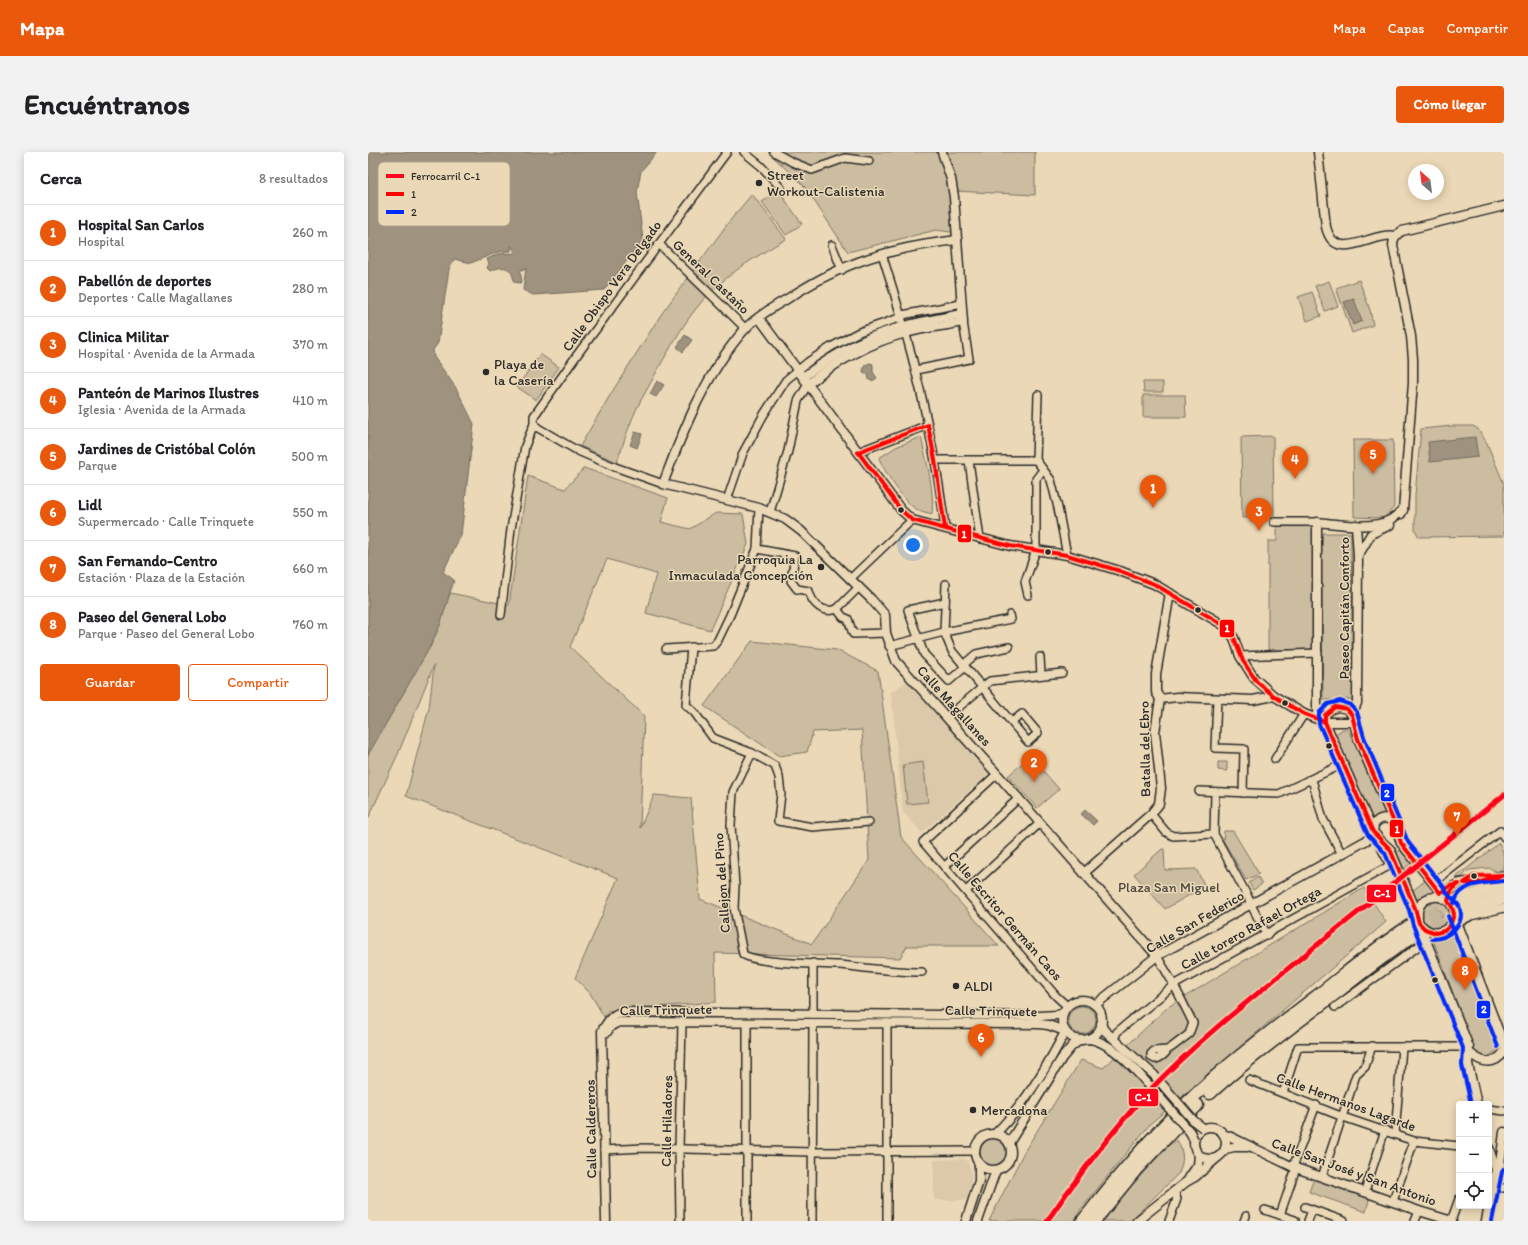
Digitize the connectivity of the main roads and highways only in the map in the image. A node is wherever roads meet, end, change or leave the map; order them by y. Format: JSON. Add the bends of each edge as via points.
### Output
{"nodes":[{"id":1,"x":1504,"y":888,"type":"edge"},
{"id":2,"x":1504,"y":898,"type":"edge"},
{"id":3,"x":1084,"y":1221,"type":"edge"},
{"id":4,"x":1094,"y":1221,"type":"edge"}],
"edges":[{"from":1,"to":2,"type":"highway","via":[[1447,901]]},
{"from":3,"to":4,"type":"highway","via":[[1135,1156],[1215,1077],[1385,943],[1419,928],[1221,1083],[1142,1162]]}]}
